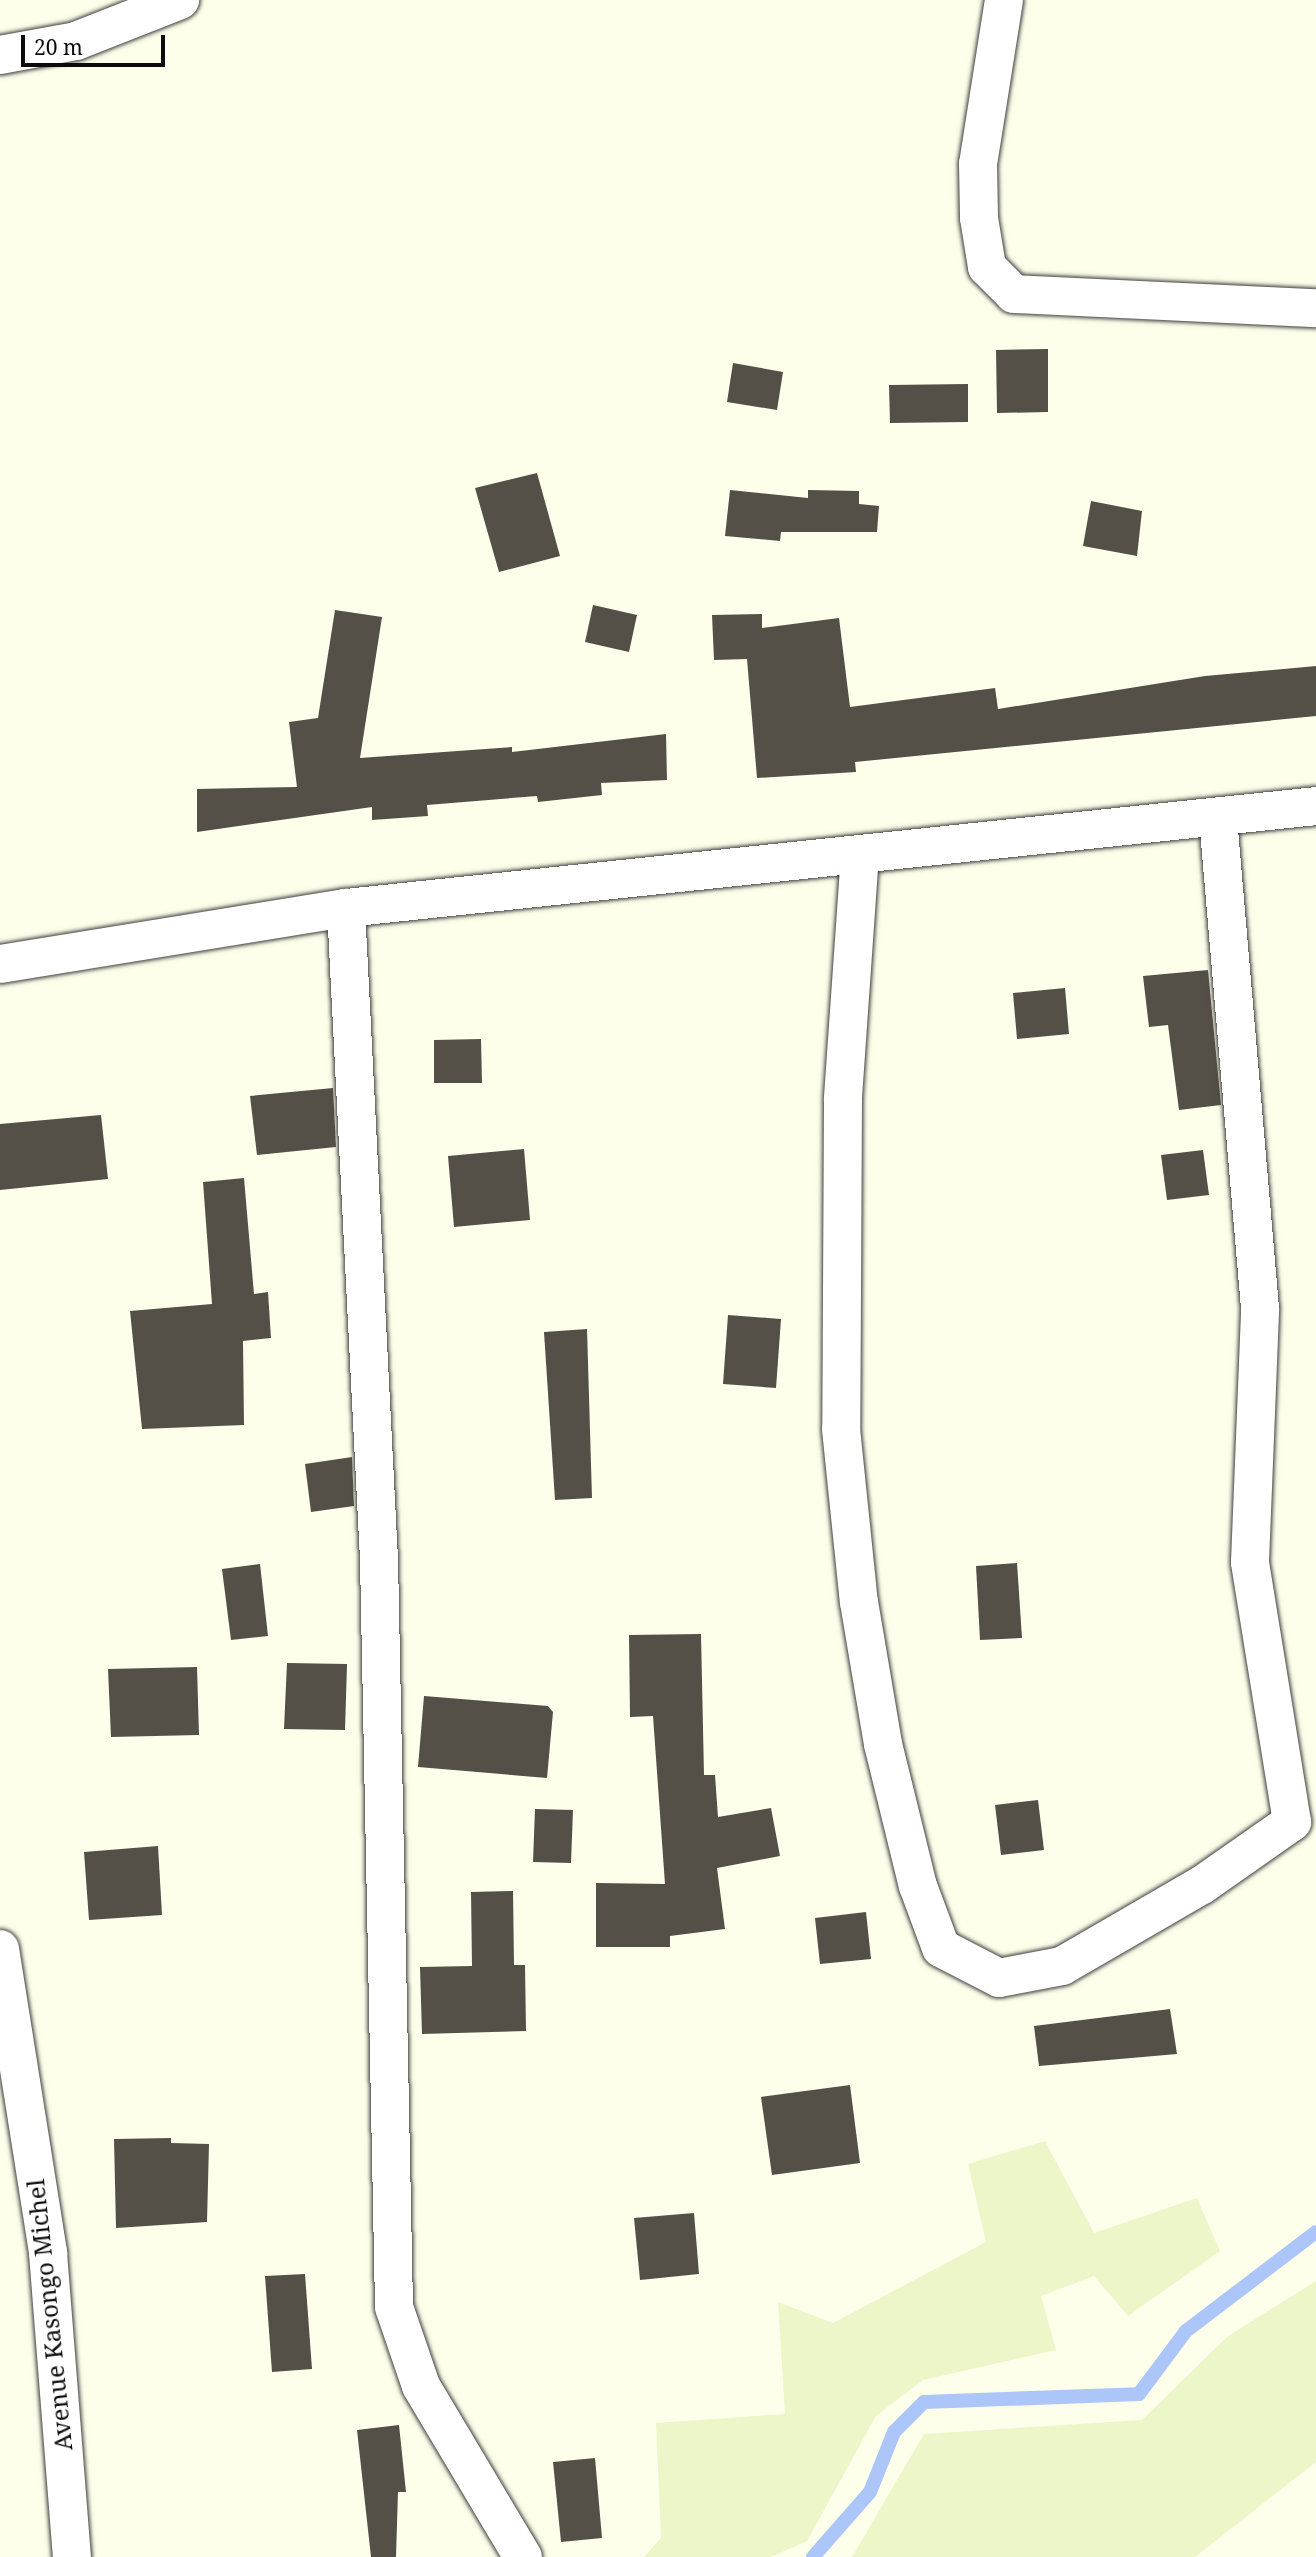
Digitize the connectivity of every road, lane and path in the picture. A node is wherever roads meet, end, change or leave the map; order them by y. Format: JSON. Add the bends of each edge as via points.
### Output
{"nodes":[{"id":1,"x":180,"y":0,"type":"edge"},
{"id":2,"x":1004,"y":0,"type":"edge"},
{"id":3,"x":0,"y":55,"type":"edge"},
{"id":4,"x":1316,"y":308,"type":"edge"},
{"id":5,"x":1316,"y":806,"type":"edge"},
{"id":6,"x":1218,"y":821,"type":"junction"},
{"id":7,"x":860,"y":854,"type":"junction"},
{"id":8,"x":346,"y":908,"type":"junction"},
{"id":9,"x":0,"y":964,"type":"edge"},
{"id":10,"x":0,"y":1949,"type":"edge"},
{"id":11,"x":72,"y":2557,"type":"edge"},
{"id":12,"x":523,"y":2557,"type":"edge"}],
"edges":[{"from":1,"to":3,"type":"street","via":[[76,41]]},
{"from":2,"to":4,"type":"street","via":[[978,164],[979,218],[987,267],[1014,294]]},
{"from":5,"to":6,"type":"street"},
{"from":6,"to":7,"type":"street"},
{"from":6,"to":7,"type":"street","via":[[1260,1308],[1250,1562],[1292,1822],[1202,1885],[1062,1966],[999,1978],[942,1948],[927,1911],[883,1744],[859,1602],[841,1416],[843,1100]]},
{"from":7,"to":8,"type":"street"},
{"from":8,"to":9,"type":"street"},
{"from":8,"to":12,"type":"street","via":[[379,1559],[394,2307],[421,2386]]},
{"from":10,"to":11,"type":"street","name":"Avenue Kasongo Michel","via":[[48,2253]]}]}
